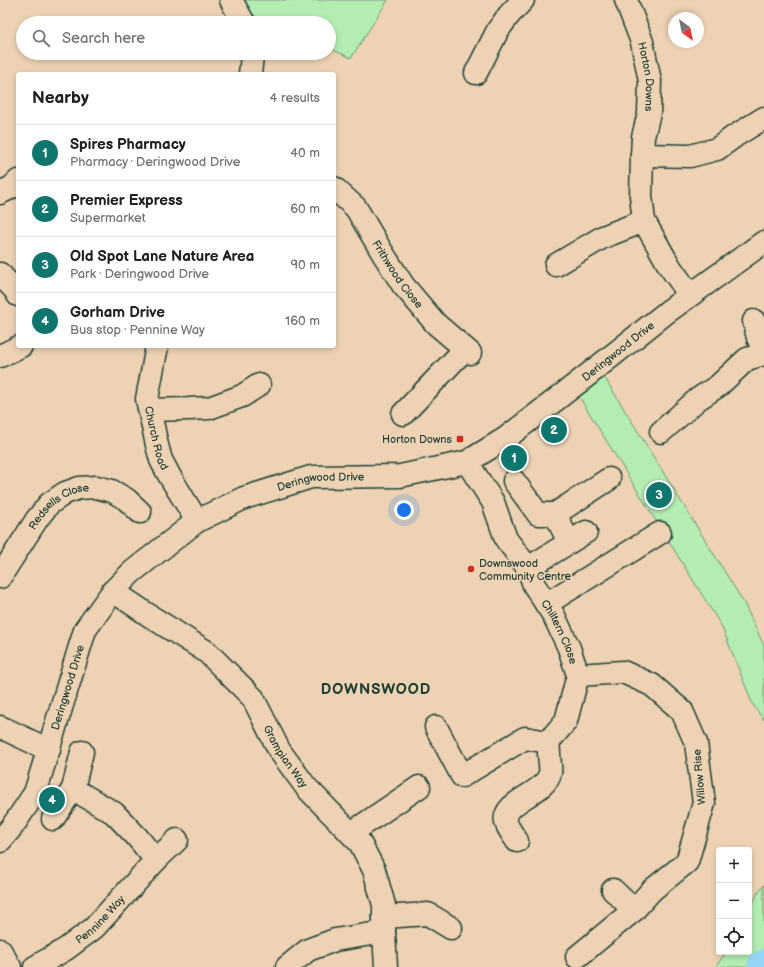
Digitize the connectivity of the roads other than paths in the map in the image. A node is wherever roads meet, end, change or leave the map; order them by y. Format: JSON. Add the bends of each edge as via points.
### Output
{"nodes":[{"id":1,"x":230,"y":0,"type":"edge"},
{"id":2,"x":523,"y":0,"type":"edge"},
{"id":3,"x":626,"y":0,"type":"edge"},
{"id":4,"x":240,"y":16,"type":"edge"},
{"id":5,"x":252,"y":60,"type":"edge"},
{"id":6,"x":250,"y":72,"type":"edge"},
{"id":7,"x":476,"y":73,"type":"dead end"},
{"id":8,"x":762,"y":123,"type":"edge"},
{"id":9,"x":642,"y":154,"type":"junction"},
{"id":10,"x":16,"y":183,"type":"edge"},
{"id":11,"x":336,"y":190,"type":"edge"},
{"id":12,"x":0,"y":193,"type":"edge"},
{"id":13,"x":644,"y":221,"type":"junction"},
{"id":14,"x":764,"y":242,"type":"edge"},
{"id":15,"x":556,"y":265,"type":"dead end"},
{"id":16,"x":0,"y":274,"type":"edge"},
{"id":17,"x":16,"y":292,"type":"edge"},
{"id":18,"x":690,"y":295,"type":"junction"},
{"id":19,"x":754,"y":321,"type":"dead end"},
{"id":20,"x":18,"y":348,"type":"edge"},
{"id":21,"x":157,"y":348,"type":"edge"},
{"id":22,"x":758,"y":355,"type":"edge"},
{"id":23,"x":0,"y":356,"type":"edge"},
{"id":24,"x":265,"y":382,"type":"dead end"},
{"id":25,"x":150,"y":410,"type":"junction"},
{"id":26,"x":403,"y":414,"type":"dead end"},
{"id":27,"x":662,"y":432,"type":"dead end"},
{"id":28,"x":467,"y":462,"type":"junction"},
{"id":29,"x":609,"y":479,"type":"dead end"},
{"id":30,"x":514,"y":481,"type":"dead end"},
{"id":31,"x":140,"y":512,"type":"dead end"},
{"id":32,"x":555,"y":514,"type":"junction"},
{"id":33,"x":197,"y":521,"type":"junction"},
{"id":34,"x":660,"y":533,"type":"dead end"},
{"id":35,"x":528,"y":568,"type":"junction"},
{"id":36,"x":0,"y":577,"type":"edge"},
{"id":37,"x":113,"y":591,"type":"junction"},
{"id":38,"x":546,"y":604,"type":"junction"},
{"id":39,"x":578,"y":675,"type":"junction"},
{"id":40,"x":0,"y":727,"type":"edge"},
{"id":41,"x":436,"y":727,"type":"dead end"},
{"id":42,"x":548,"y":742,"type":"junction"},
{"id":43,"x":49,"y":750,"type":"junction"},
{"id":44,"x":82,"y":752,"type":"dead end"},
{"id":45,"x":419,"y":787,"type":"dead end"},
{"id":46,"x":74,"y":790,"type":"junction"},
{"id":47,"x":53,"y":819,"type":"dead end"},
{"id":48,"x":351,"y":833,"type":"junction"},
{"id":49,"x":177,"y":840,"type":"dead end"},
{"id":50,"x":0,"y":841,"type":"edge"},
{"id":51,"x":517,"y":841,"type":"dead end"},
{"id":52,"x":156,"y":860,"type":"junction"},
{"id":53,"x":613,"y":890,"type":"dead end"},
{"id":54,"x":634,"y":910,"type":"junction"},
{"id":55,"x":384,"y":925,"type":"junction"},
{"id":56,"x":451,"y":928,"type":"dead end"},
{"id":57,"x":0,"y":950,"type":"edge"},
{"id":58,"x":576,"y":957,"type":"dead end"},
{"id":59,"x":10,"y":967,"type":"edge"},
{"id":60,"x":35,"y":967,"type":"edge"},
{"id":61,"x":287,"y":967,"type":"edge"},
{"id":62,"x":386,"y":967,"type":"edge"}],
"edges":[{"from":1,"to":4,"type":"street"},
{"from":2,"to":7,"type":"street","via":[[498,30],[498,51]]},
{"from":3,"to":9,"type":"street","name":"Horton Downs","via":[[642,42],[650,81],[649,113]]},
{"from":5,"to":6,"type":"street"},
{"from":8,"to":9,"type":"street","via":[[735,136],[717,149],[690,156]]},
{"from":9,"to":13,"type":"street","name":"Horton Downs","via":[[641,196]]},
{"from":10,"to":12,"type":"street"},
{"from":11,"to":26,"type":"street","name":"Frithwood Close","via":[[356,208],[403,286],[436,324],[467,351]]},
{"from":13,"to":15,"type":"street","via":[[603,236]]},
{"from":13,"to":18,"type":"street","name":"Horton Downs","via":[[670,267]]},
{"from":14,"to":18,"type":"street","name":"Deringwood Drive"},
{"from":16,"to":17,"type":"street"},
{"from":18,"to":28,"type":"street","name":"Deringwood Drive","via":[[506,438]]},
{"from":19,"to":22,"type":"street"},
{"from":20,"to":23,"type":"street"},
{"from":21,"to":25,"type":"street","name":"Church Road","via":[[147,398]]},
{"from":22,"to":27,"type":"street","via":[[698,399]]},
{"from":24,"to":25,"type":"street","via":[[242,396],[209,408]]},
{"from":25,"to":33,"type":"street","name":"Church Road","via":[[162,460]]},
{"from":28,"to":33,"type":"street","name":"Deringwood Drive","via":[[400,476],[311,478],[244,498]]},
{"from":28,"to":35,"type":"street","name":"Chiltern Close","via":[[492,502],[506,539]]},
{"from":29,"to":32,"type":"street"},
{"from":30,"to":32,"type":"street","via":[[538,514]]},
{"from":31,"to":36,"type":"street","name":"Redsells Close","via":[[112,491],[96,487],[79,488],[65,493],[49,504],[37,519]]},
{"from":32,"to":35,"type":"street","via":[[578,537]]},
{"from":33,"to":37,"type":"street","name":"Deringwood Drive","via":[[132,572]]},
{"from":34,"to":38,"type":"street"},
{"from":35,"to":38,"type":"street","name":"Chiltern Close","via":[[534,585]]},
{"from":37,"to":43,"type":"street","name":"Deringwood Drive","via":[[85,630]]},
{"from":37,"to":48,"type":"street","name":"Grampian Way","via":[[207,652],[253,698],[280,750],[301,781]]},
{"from":38,"to":39,"type":"street","name":"Chiltern Close","via":[[569,648]]},
{"from":39,"to":42,"type":"street","name":"Chiltern Close","via":[[566,721]]},
{"from":39,"to":54,"type":"street","name":"Willow Rise","via":[[623,672],[652,685],[682,711],[696,743],[704,804],[687,862],[652,890]]},
{"from":40,"to":43,"type":"street"},
{"from":41,"to":42,"type":"street","via":[[462,776],[525,738]]},
{"from":42,"to":51,"type":"street","via":[[550,773],[547,781],[507,812],[509,829]]},
{"from":43,"to":50,"type":"street","name":"Deringwood Drive","via":[[35,793]]},
{"from":44,"to":46,"type":"street"},
{"from":45,"to":48,"type":"street"},
{"from":46,"to":47,"type":"street"},
{"from":46,"to":52,"type":"street","via":[[114,813]]},
{"from":48,"to":55,"type":"street","name":"Grampian Way","via":[[360,843],[374,870],[384,905]]},
{"from":49,"to":52,"type":"street","name":"Pennine Way"},
{"from":52,"to":60,"type":"street","name":"Pennine Way","via":[[94,928],[66,949]]},
{"from":53,"to":54,"type":"street"},
{"from":54,"to":58,"type":"street","name":"Willow Rise"},
{"from":55,"to":56,"type":"street","via":[[428,914]]},
{"from":55,"to":61,"type":"street","via":[[308,950]]},
{"from":55,"to":62,"type":"street","name":"Grampian Way"},
{"from":57,"to":59,"type":"street"}]}
